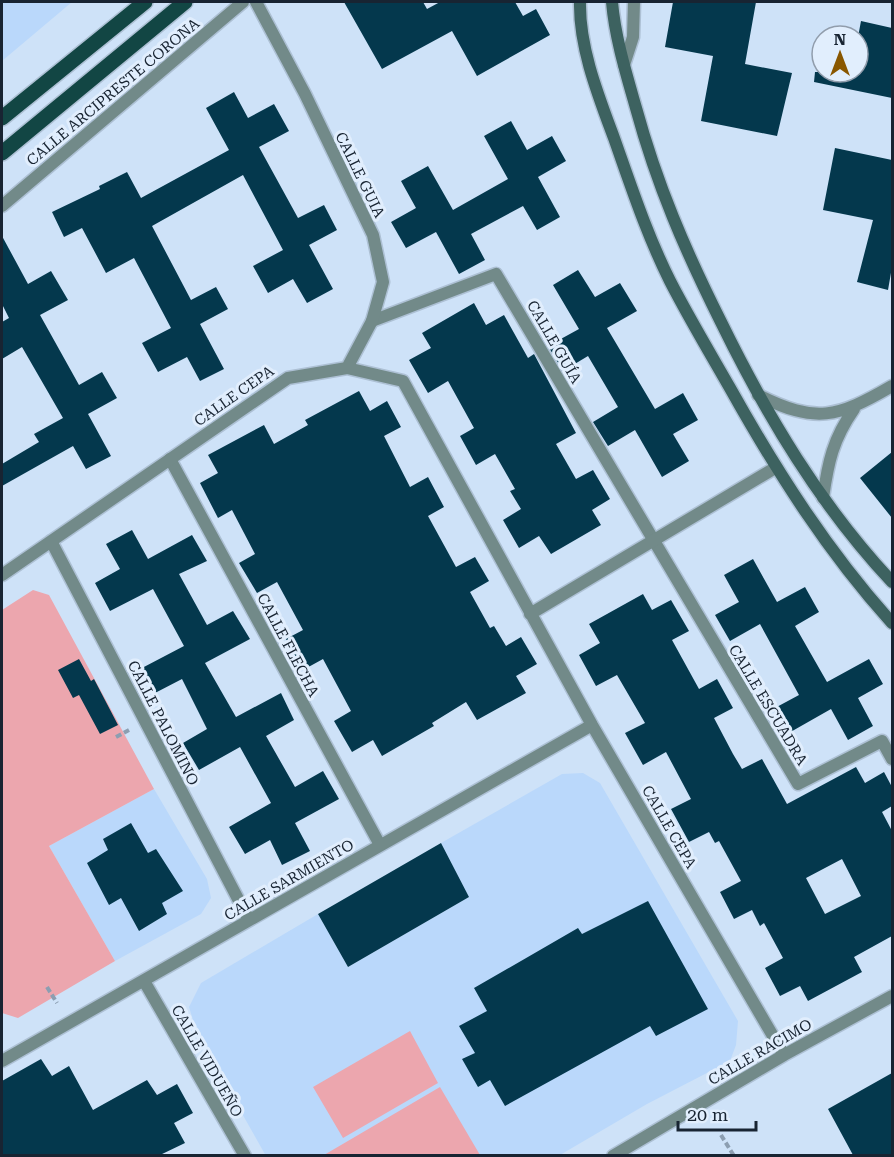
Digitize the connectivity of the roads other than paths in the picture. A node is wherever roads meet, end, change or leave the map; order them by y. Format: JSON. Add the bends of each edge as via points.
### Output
{"nodes":[{"id":1,"x":145,"y":2,"type":"edge"},
{"id":2,"x":185,"y":2,"type":"edge"},
{"id":3,"x":243,"y":2,"type":"edge"},
{"id":4,"x":256,"y":2,"type":"edge"},
{"id":5,"x":580,"y":2,"type":"edge"},
{"id":6,"x":612,"y":2,"type":"edge"},
{"id":7,"x":633,"y":2,"type":"edge"},
{"id":8,"x":624,"y":65,"type":"junction"},
{"id":9,"x":2,"y":118,"type":"edge"},
{"id":10,"x":2,"y":153,"type":"edge"},
{"id":11,"x":2,"y":206,"type":"edge"},
{"id":12,"x":372,"y":321,"type":"junction"},
{"id":13,"x":347,"y":368,"type":"junction"},
{"id":14,"x":892,"y":386,"type":"edge"},
{"id":15,"x":758,"y":395,"type":"junction"},
{"id":16,"x":854,"y":408,"type":"junction"},
{"id":17,"x":171,"y":459,"type":"junction"},
{"id":18,"x":775,"y":468,"type":"junction"},
{"id":19,"x":823,"y":498,"type":"junction"},
{"id":20,"x":51,"y":541,"type":"junction"},
{"id":21,"x":653,"y":541,"type":"junction"},
{"id":22,"x":2,"y":575,"type":"edge"},
{"id":23,"x":892,"y":582,"type":"edge"},
{"id":24,"x":530,"y":614,"type":"junction"},
{"id":25,"x":892,"y":623,"type":"edge"},
{"id":26,"x":592,"y":725,"type":"junction"},
{"id":27,"x":892,"y":759,"type":"edge"},
{"id":28,"x":380,"y":845,"type":"junction"},
{"id":29,"x":249,"y":920,"type":"junction"},
{"id":30,"x":144,"y":981,"type":"junction"},
{"id":31,"x":892,"y":996,"type":"edge"},
{"id":32,"x":784,"y":1055,"type":"junction"},
{"id":33,"x":2,"y":1061,"type":"edge"},
{"id":34,"x":245,"y":1155,"type":"edge"},
{"id":35,"x":613,"y":1155,"type":"edge"}],
"edges":[{"from":1,"to":9,"type":"main road"},
{"from":2,"to":10,"type":"main road"},
{"from":3,"to":11,"type":"street","name":"CALLE ARCIPRESTE CORONA"},
{"from":4,"to":12,"type":"street","name":"CALLE GUIA","via":[[373,235],[383,282]]},
{"from":5,"to":18,"type":"main road","via":[[591,71],[642,217],[670,281]]},
{"from":6,"to":8,"type":"main road"},
{"from":7,"to":8,"type":"street","via":[[633,36]]},
{"from":8,"to":15,"type":"main road","via":[[668,212]]},
{"from":12,"to":13,"type":"street","name":"CALLE GUIA"},
{"from":12,"to":21,"type":"street","name":"CALLE GUÍA","via":[[496,274]]},
{"from":13,"to":17,"type":"street","name":"CALLE CEPA","via":[[288,378]]},
{"from":13,"to":24,"type":"street","name":"CALLE CEPA","via":[[403,381]]},
{"from":14,"to":16,"type":"street"},
{"from":15,"to":16,"type":"street","via":[[786,409],[814,415]]},
{"from":15,"to":19,"type":"main road"},
{"from":16,"to":19,"type":"street","via":[[837,434]]},
{"from":17,"to":20,"type":"street","name":"CALLE CEPA"},
{"from":17,"to":28,"type":"street","name":"CALLE FLECHA"},
{"from":18,"to":21,"type":"street"},
{"from":18,"to":25,"type":"main road","via":[[861,588]]},
{"from":19,"to":23,"type":"main road"},
{"from":20,"to":22,"type":"street","name":"CALLE CEPA"},
{"from":20,"to":29,"type":"street","name":"CALLE PALOMINO"},
{"from":21,"to":24,"type":"street"},
{"from":21,"to":27,"type":"street","name":"CALLE ESCUADRA","via":[[798,784],[882,741]]},
{"from":24,"to":26,"type":"street","name":"CALLE CEPA"},
{"from":26,"to":28,"type":"street","name":"CALLE SARMIENTO"},
{"from":26,"to":32,"type":"street","name":"CALLE CEPA"},
{"from":28,"to":29,"type":"street","name":"CALLE SARMIENTO"},
{"from":29,"to":30,"type":"street","name":"CALLE SARMIENTO"},
{"from":30,"to":33,"type":"street","name":"CALLE SARMIENTO"},
{"from":30,"to":34,"type":"street","name":"CALLE VIDUEÑO"},
{"from":31,"to":32,"type":"street","name":"CALLE RACIMO"},
{"from":32,"to":35,"type":"street","name":"CALLE RACIMO"}]}
